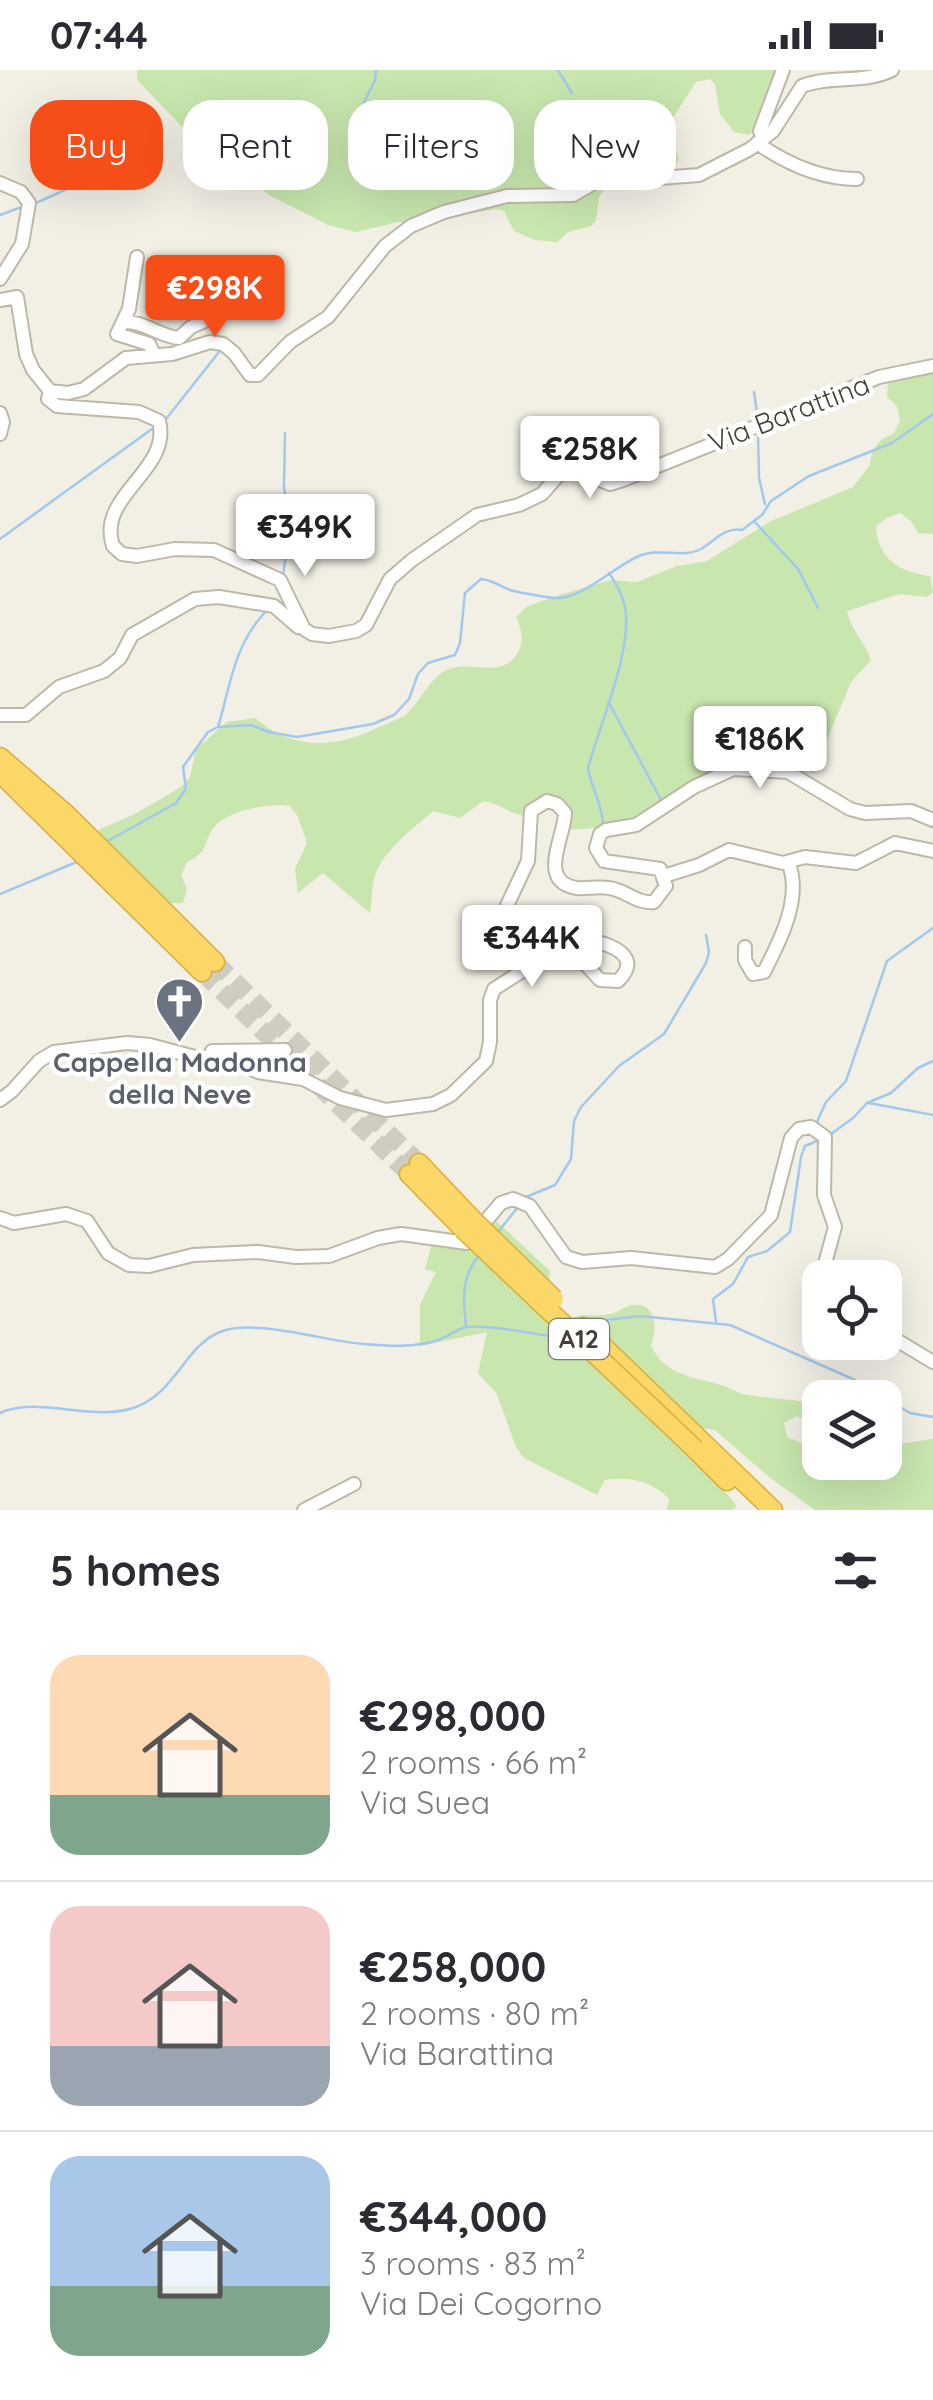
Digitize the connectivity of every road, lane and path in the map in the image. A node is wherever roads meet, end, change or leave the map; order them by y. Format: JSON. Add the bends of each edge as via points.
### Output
{"nodes":[{"id":1,"x":784,"y":70,"type":"edge"},
{"id":2,"x":892,"y":70,"type":"edge"},
{"id":3,"x":760,"y":141,"type":"junction"},
{"id":4,"x":857,"y":179,"type":"dead end"},
{"id":5,"x":0,"y":183,"type":"edge"},
{"id":6,"x":137,"y":258,"type":"dead end"},
{"id":7,"x":0,"y":279,"type":"edge"},
{"id":8,"x":0,"y":300,"type":"edge"},
{"id":9,"x":217,"y":306,"type":"dead end"},
{"id":10,"x":123,"y":322,"type":"junction"},
{"id":11,"x":154,"y":354,"type":"junction"},
{"id":12,"x":933,"y":366,"type":"edge"},
{"id":13,"x":50,"y":391,"type":"junction"},
{"id":14,"x":0,"y":413,"type":"edge"},
{"id":15,"x":0,"y":434,"type":"edge"},
{"id":16,"x":301,"y":627,"type":"junction"},
{"id":17,"x":0,"y":715,"type":"edge"},
{"id":18,"x":0,"y":757,"type":"edge"},
{"id":19,"x":0,"y":773,"type":"edge"},
{"id":20,"x":933,"y":820,"type":"edge"},
{"id":21,"x":933,"y":850,"type":"edge"},
{"id":22,"x":788,"y":862,"type":"junction"},
{"id":23,"x":664,"y":876,"type":"junction"},
{"id":24,"x":608,"y":898,"type":"dead end"},
{"id":25,"x":636,"y":900,"type":"junction"},
{"id":26,"x":164,"y":925,"type":"junction"},
{"id":27,"x":745,"y":948,"type":"dead end"},
{"id":28,"x":209,"y":967,"type":"tunnel mouth"},
{"id":29,"x":285,"y":1050,"type":"dead end"},
{"id":30,"x":195,"y":1057,"type":"junction"},
{"id":31,"x":0,"y":1100,"type":"edge"},
{"id":32,"x":414,"y":1168,"type":"tunnel mouth"},
{"id":33,"x":0,"y":1218,"type":"edge"},
{"id":34,"x":826,"y":1260,"type":"edge"},
{"id":35,"x":902,"y":1343,"type":"edge"},
{"id":36,"x":933,"y":1362,"type":"edge"},
{"id":37,"x":699,"y":1445,"type":"junction"},
{"id":38,"x":354,"y":1484,"type":"dead end"},
{"id":39,"x":304,"y":1510,"type":"edge"},
{"id":40,"x":757,"y":1510,"type":"edge"},
{"id":41,"x":773,"y":1510,"type":"edge"}],
"edges":[{"from":1,"to":3,"type":"street"},
{"from":2,"to":3,"type":"street","via":[[802,86]]},
{"from":3,"to":4,"type":"street","via":[[792,164]]},
{"from":3,"to":11,"type":"street","via":[[699,175],[613,172],[573,195],[507,196],[411,226],[385,246],[328,317],[290,342],[258,376],[224,344]]},
{"from":5,"to":7,"type":"street","via":[[22,192],[29,204],[22,244]]},
{"from":6,"to":10,"type":"street"},
{"from":8,"to":13,"type":"street","via":[[18,297],[26,354]]},
{"from":9,"to":10,"type":"street","via":[[230,310],[179,338]]},
{"from":10,"to":11,"type":"street","via":[[116,334],[148,344]]},
{"from":11,"to":13,"type":"street","via":[[126,358],[84,389]]},
{"from":12,"to":16,"type":"street","name":"Via Barattina","via":[[879,377],[610,484],[562,471],[542,494],[477,515],[412,560],[390,579],[366,625],[356,631],[329,636]]},
{"from":13,"to":16,"type":"street","via":[[57,406],[139,412],[159,421],[154,458],[116,508],[113,546],[136,556],[214,550],[280,580]]},
{"from":14,"to":15,"type":"street"},
{"from":16,"to":17,"type":"street","via":[[274,606],[196,599],[132,635],[104,671],[59,688],[26,715]]},
{"from":18,"to":26,"type":"highway","via":[[66,814]]},
{"from":19,"to":26,"type":"highway"},
{"from":20,"to":23,"type":"street","via":[[911,811],[850,809],[788,772],[733,769],[636,825],[600,834],[596,848],[604,861],[651,866]]},
{"from":21,"to":22,"type":"street","via":[[895,843],[856,863],[805,857]]},
{"from":22,"to":23,"type":"street","via":[[729,850]]},
{"from":22,"to":27,"type":"street","via":[[794,882],[786,922],[764,972],[752,974]]},
{"from":23,"to":25,"type":"street","via":[[660,897]]},
{"from":24,"to":25,"type":"street"},
{"from":25,"to":30,"type":"street","via":[[610,888],[574,888],[562,881],[553,860],[564,812],[547,801],[531,811],[528,861],[501,918],[503,934],[609,946],[622,952],[626,971],[618,980],[600,980],[578,956],[559,952],[494,990],[486,1060],[451,1096],[433,1104],[386,1110],[303,1079]]},
{"from":26,"to":28,"type":"highway"},
{"from":29,"to":30,"type":"street","via":[[219,1049]]},
{"from":30,"to":31,"type":"street","via":[[127,1044],[54,1052]]},
{"from":32,"to":37,"type":"highway","number":"A12","bridge":true},
{"from":33,"to":34,"type":"street","via":[[14,1223],[66,1214],[87,1221],[108,1254],[149,1266],[192,1255],[329,1256],[401,1234],[467,1244],[500,1204],[513,1199],[530,1206],[566,1257],[714,1266],[770,1216],[791,1138],[811,1126],[826,1138],[824,1195],[835,1227]]},
{"from":35,"to":36,"type":"street"},
{"from":37,"to":40,"type":"highway","number":"A12"},
{"from":37,"to":41,"type":"highway","number":"A12"},
{"from":38,"to":39,"type":"street"}]}
